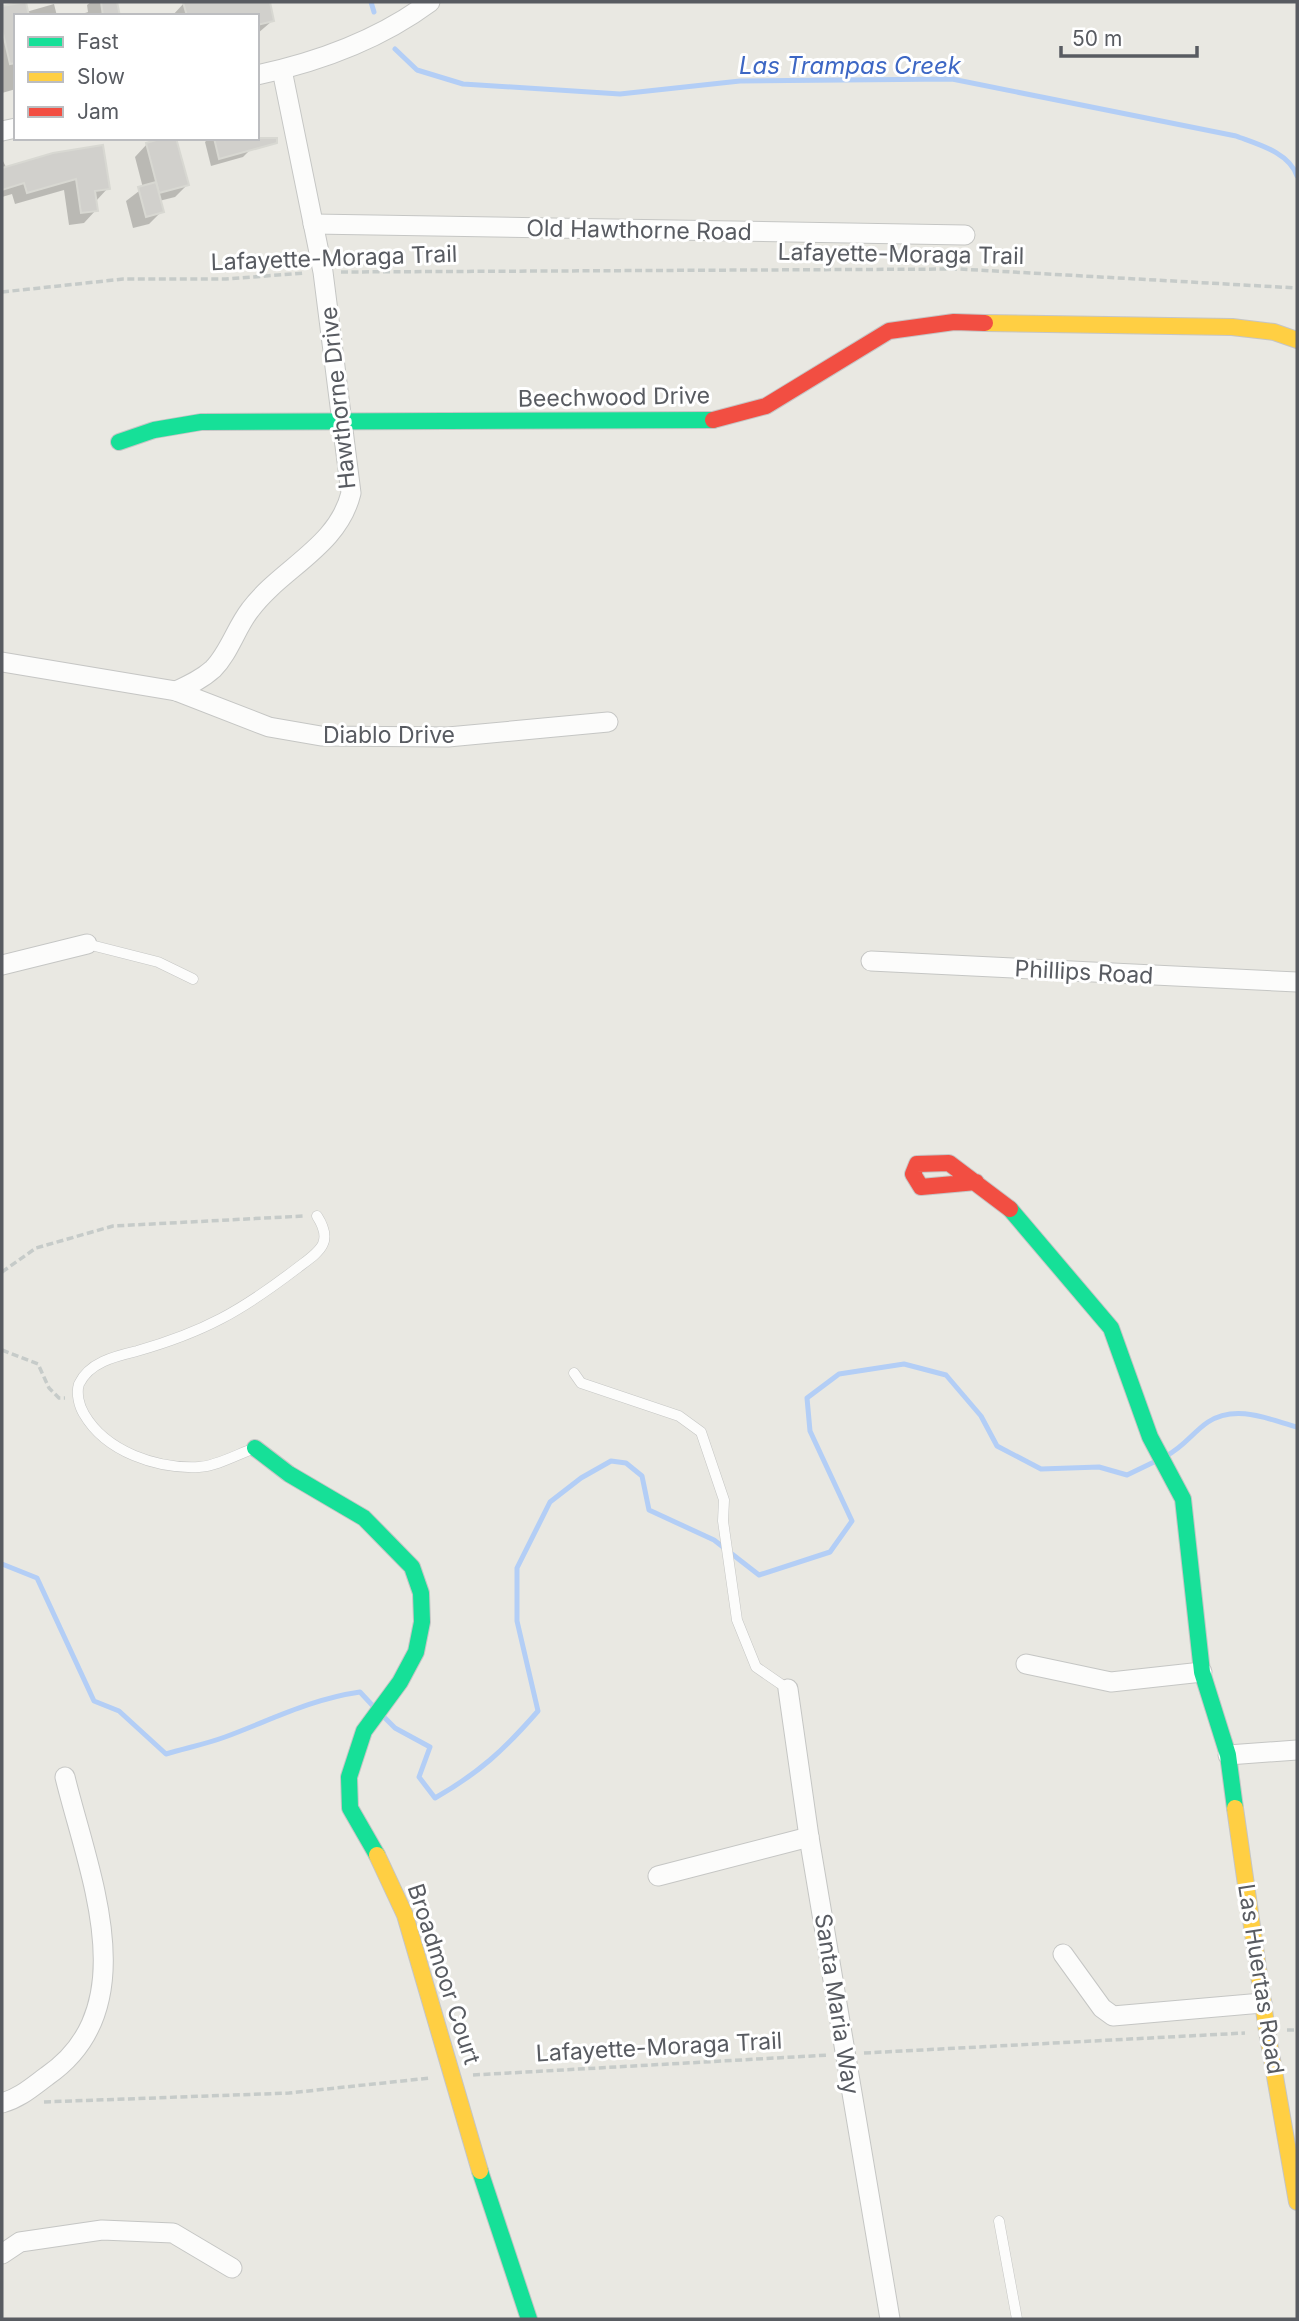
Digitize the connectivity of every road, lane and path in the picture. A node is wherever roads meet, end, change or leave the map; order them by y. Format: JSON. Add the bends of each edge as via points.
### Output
{"nodes":[{"id":1,"x":430,"y":2,"type":"edge"},
{"id":2,"x":282,"y":70,"type":"junction"},
{"id":3,"x":259,"y":75,"type":"edge"},
{"id":4,"x":313,"y":224,"type":"junction"},
{"id":5,"x":965,"y":235,"type":"dead end"},
{"id":6,"x":324,"y":272,"type":"junction"},
{"id":7,"x":1297,"y":288,"type":"edge"},
{"id":8,"x":2,"y":292,"type":"edge"},
{"id":9,"x":1297,"y":340,"type":"edge"},
{"id":10,"x":343,"y":422,"type":"junction"},
{"id":11,"x":119,"y":442,"type":"dead end"},
{"id":12,"x":2,"y":662,"type":"edge"},
{"id":13,"x":176,"y":691,"type":"junction"},
{"id":14,"x":608,"y":722,"type":"dead end"},
{"id":15,"x":87,"y":944,"type":"joint"},
{"id":16,"x":871,"y":961,"type":"dead end"},
{"id":17,"x":2,"y":965,"type":"edge"},
{"id":18,"x":193,"y":979,"type":"dead end"},
{"id":19,"x":1297,"y":982,"type":"edge"},
{"id":20,"x":976,"y":1182,"type":"dead end"},
{"id":21,"x":317,"y":1216,"type":"joint"},
{"id":22,"x":2,"y":1272,"type":"edge"},
{"id":23,"x":2,"y":1350,"type":"edge"},
{"id":24,"x":574,"y":1373,"type":"dead end"},
{"id":25,"x":79,"y":1396,"type":"junction"},
{"id":26,"x":255,"y":1448,"type":"joint"},
{"id":27,"x":1026,"y":1664,"type":"dead end"},
{"id":28,"x":1202,"y":1672,"type":"junction"},
{"id":29,"x":788,"y":1689,"type":"joint"},
{"id":30,"x":1297,"y":1750,"type":"edge"},
{"id":31,"x":1228,"y":1755,"type":"junction"},
{"id":32,"x":65,"y":1777,"type":"dead end"},
{"id":33,"x":809,"y":1837,"type":"junction"},
{"id":34,"x":657,"y":1877,"type":"dead end"},
{"id":35,"x":1063,"y":1954,"type":"dead end"},
{"id":36,"x":1262,"y":2003,"type":"junction"},
{"id":37,"x":1297,"y":2030,"type":"edge"},
{"id":38,"x":1266,"y":2031,"type":"junction"},
{"id":39,"x":845,"y":2054,"type":"junction"},
{"id":40,"x":452,"y":2076,"type":"junction"},
{"id":41,"x":28,"y":2090,"type":"junction"},
{"id":42,"x":2,"y":2103,"type":"edge"},
{"id":43,"x":1294,"y":2152,"type":"edge"},
{"id":44,"x":1297,"y":2202,"type":"edge"},
{"id":45,"x":999,"y":2221,"type":"dead end"},
{"id":46,"x":2,"y":2254,"type":"edge"},
{"id":47,"x":232,"y":2268,"type":"dead end"},
{"id":48,"x":529,"y":2319,"type":"edge"},
{"id":49,"x":890,"y":2319,"type":"edge"},
{"id":50,"x":1017,"y":2319,"type":"edge"}],
"edges":[{"from":1,"to":2,"type":"street","via":[[351,47]]},
{"from":2,"to":3,"type":"street"},
{"from":2,"to":4,"type":"street","name":"Hawthorne Drive"},
{"from":4,"to":5,"type":"street","name":"Old Hawthorne Road"},
{"from":4,"to":6,"type":"street","name":"Hawthorne Drive"},
{"from":6,"to":7,"type":"path","name":"Lafayette-Moraga Trail","via":[[958,269]]},
{"from":6,"to":8,"type":"path","name":"Lafayette-Moraga Trail","via":[[226,279],[123,279]]},
{"from":6,"to":10,"type":"street","name":"Hawthorne Drive"},
{"from":9,"to":10,"type":"street","name":"Beechwood Drive","via":[[1232,327],[954,322],[889,331],[766,406],[709,421]]},
{"from":10,"to":11,"type":"street","name":"Beechwood Drive","via":[[201,422],[153,430]]},
{"from":10,"to":13,"type":"street","name":"Hawthorne Drive","via":[[351,493],[348,509],[322,544],[249,610],[215,667]]},
{"from":12,"to":13,"type":"street"},
{"from":13,"to":14,"type":"street","name":"Diablo Drive","via":[[269,727],[321,736],[448,737]]},
{"from":15,"to":17,"type":"street"},
{"from":15,"to":18,"type":"lane","via":[[158,962]]},
{"from":16,"to":19,"type":"street","name":"Phillips Road"},
{"from":20,"to":28,"type":"street","name":"Las Huertas Road","via":[[1012,1210],[1111,1328],[1150,1437],[1184,1499]]},
{"from":21,"to":22,"type":"path","via":[[113,1226],[36,1248]]},
{"from":21,"to":25,"type":"lane","via":[[327,1237],[323,1244],[275,1287],[226,1318],[114,1356],[90,1369],[78,1386]]},
{"from":23,"to":25,"type":"path","via":[[38,1364],[48,1388],[59,1398]]},
{"from":24,"to":29,"type":"lane","via":[[581,1383],[679,1416],[701,1432],[724,1500],[737,1620],[756,1667]]},
{"from":25,"to":26,"type":"lane","via":[[89,1424],[106,1440],[162,1465],[202,1467]]},
{"from":26,"to":40,"type":"street","name":"Broadmoor Court","via":[[363,1518],[412,1567],[421,1593],[416,1652],[363,1731],[349,1777],[349,1808],[371,1841],[405,1915]]},
{"from":27,"to":28,"type":"street","via":[[1111,1682]]},
{"from":28,"to":31,"type":"street","name":"Las Huertas Road"},
{"from":29,"to":33,"type":"street","name":"Santa Maria Way"},
{"from":30,"to":31,"type":"street"},
{"from":31,"to":36,"type":"street","name":"Las Huertas Road"},
{"from":32,"to":41,"type":"street","via":[[105,1940],[105,1978],[85,2040],[63,2066]]},
{"from":33,"to":34,"type":"street"},
{"from":33,"to":39,"type":"street","name":"Santa Maria Way"},
{"from":35,"to":36,"type":"street","via":[[1102,2008],[1113,2016]]},
{"from":36,"to":38,"type":"street","name":"Las Huertas Road"},
{"from":37,"to":38,"type":"path","name":"Lafayette-Moraga Trail"},
{"from":38,"to":39,"type":"path","name":"Lafayette-Moraga Trail"},
{"from":38,"to":43,"type":"street","name":"Las Huertas Road"},
{"from":39,"to":40,"type":"path","name":"Lafayette-Moraga Trail"},
{"from":39,"to":49,"type":"street","name":"Santa Maria Way"},
{"from":40,"to":41,"type":"path","name":"Lafayette-Moraga Trail","via":[[289,2092],[48,2102]]},
{"from":40,"to":48,"type":"street","name":"Broadmoor Court"},
{"from":41,"to":42,"type":"street"},
{"from":43,"to":44,"type":"street","name":"Las Huertas Road"},
{"from":45,"to":50,"type":"lane"},
{"from":46,"to":47,"type":"street","via":[[20,2242],[102,2230],[173,2233]]}]}
